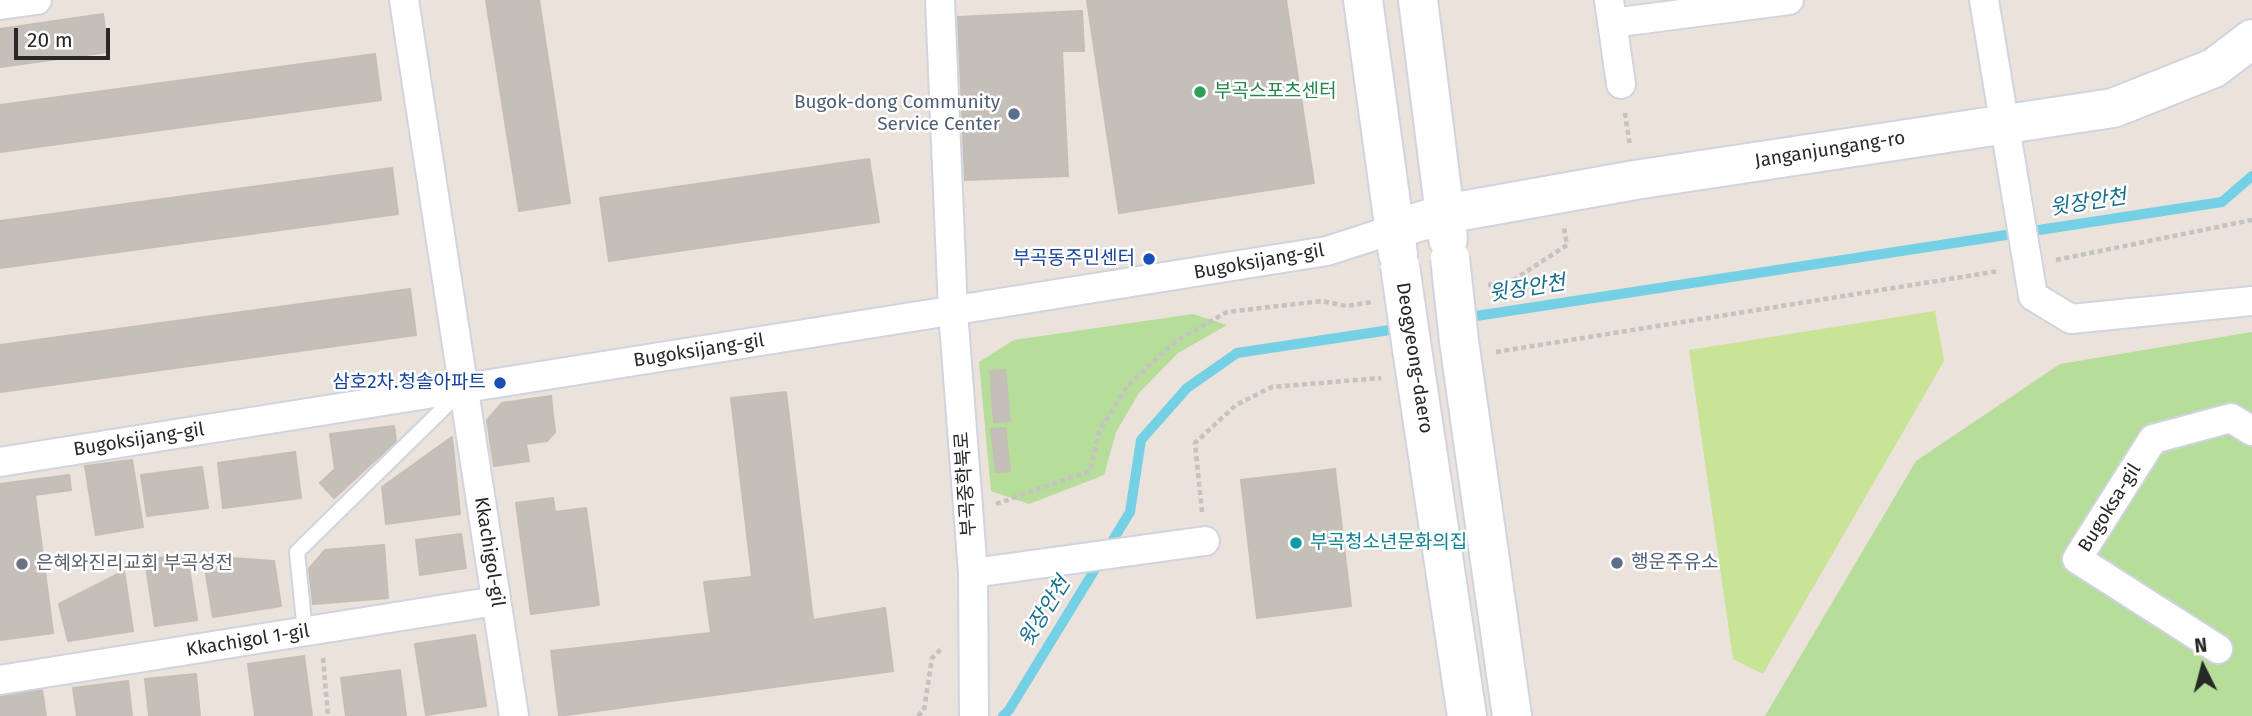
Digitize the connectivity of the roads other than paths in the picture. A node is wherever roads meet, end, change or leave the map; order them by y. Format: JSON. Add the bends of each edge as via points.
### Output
{"nodes":[{"id":1,"x":37,"y":0,"type":"edge"},
{"id":2,"x":404,"y":0,"type":"edge"},
{"id":3,"x":940,"y":0,"type":"edge"},
{"id":4,"x":1363,"y":0,"type":"edge"},
{"id":5,"x":1418,"y":0,"type":"edge"},
{"id":6,"x":1789,"y":0,"type":"edge"},
{"id":7,"x":1984,"y":0,"type":"edge"},
{"id":8,"x":0,"y":5,"type":"edge"},
{"id":9,"x":1610,"y":11,"type":"edge"},
{"id":10,"x":2252,"y":39,"type":"edge"},
{"id":11,"x":1621,"y":84,"type":"road end"},
{"id":12,"x":2004,"y":122,"type":"junction"},
{"id":13,"x":1446,"y":214,"type":"junction"},
{"id":14,"x":1395,"y":229,"type":"junction"},
{"id":15,"x":2252,"y":301,"type":"edge"},
{"id":16,"x":953,"y":311,"type":"junction"},
{"id":17,"x":464,"y":388,"type":"junction"},
{"id":18,"x":2252,"y":431,"type":"edge"},
{"id":19,"x":0,"y":462,"type":"edge"},
{"id":20,"x":1205,"y":541,"type":"road end"},
{"id":21,"x":973,"y":573,"type":"junction"},
{"id":22,"x":496,"y":601,"type":"junction"},
{"id":23,"x":305,"y":632,"type":"junction"},
{"id":24,"x":2218,"y":649,"type":"dead end"},
{"id":25,"x":0,"y":680,"type":"edge"},
{"id":26,"x":514,"y":716,"type":"edge"},
{"id":27,"x":974,"y":716,"type":"edge"},
{"id":28,"x":1467,"y":716,"type":"edge"},
{"id":29,"x":1512,"y":716,"type":"edge"}],
"edges":[{"from":1,"to":8,"type":"street"},
{"from":2,"to":17,"type":"street","name":"Kkachigol-gil"},
{"from":3,"to":16,"type":"street","name":"부곡중학북로"},
{"from":4,"to":14,"type":"street","name":"Deogyeong-daero"},
{"from":5,"to":13,"type":"street"},
{"from":6,"to":9,"type":"street"},
{"from":7,"to":12,"type":"street"},
{"from":9,"to":11,"type":"street"},
{"from":10,"to":12,"type":"street","name":"Janganjungang-ro","via":[[2214,68],[2113,108]]},
{"from":12,"to":13,"type":"street","name":"Janganjungang-ro"},
{"from":12,"to":15,"type":"street","via":[[2033,296],[2071,319]]},
{"from":13,"to":14,"type":"street","name":"Janganjungang-ro"},
{"from":13,"to":29,"type":"street","bridge":true,"via":[[1460,349]]},
{"from":14,"to":16,"type":"street","name":"Bugoksijang-gil","via":[[1327,251]]},
{"from":14,"to":28,"type":"street","name":"Deogyeong-daero","bridge":true},
{"from":16,"to":17,"type":"street","name":"Bugoksijang-gil"},
{"from":16,"to":21,"type":"street","name":"부곡중학북로"},
{"from":17,"to":19,"type":"street","name":"Bugoksijang-gil"},
{"from":17,"to":22,"type":"street","name":"Kkachigol-gil"},
{"from":17,"to":23,"type":"lane","via":[[297,552]]},
{"from":18,"to":24,"type":"street","name":"Bugoksa-gil","via":[[2231,418],[2153,439],[2077,559]]},
{"from":20,"to":21,"type":"street"},
{"from":21,"to":27,"type":"street","name":"부곡중학북로"},
{"from":22,"to":23,"type":"street","name":"Kkachigol 1-gil"},
{"from":22,"to":26,"type":"street","name":"Kkachigol-gil"},
{"from":23,"to":25,"type":"street","name":"Kkachigol 1-gil"}]}
